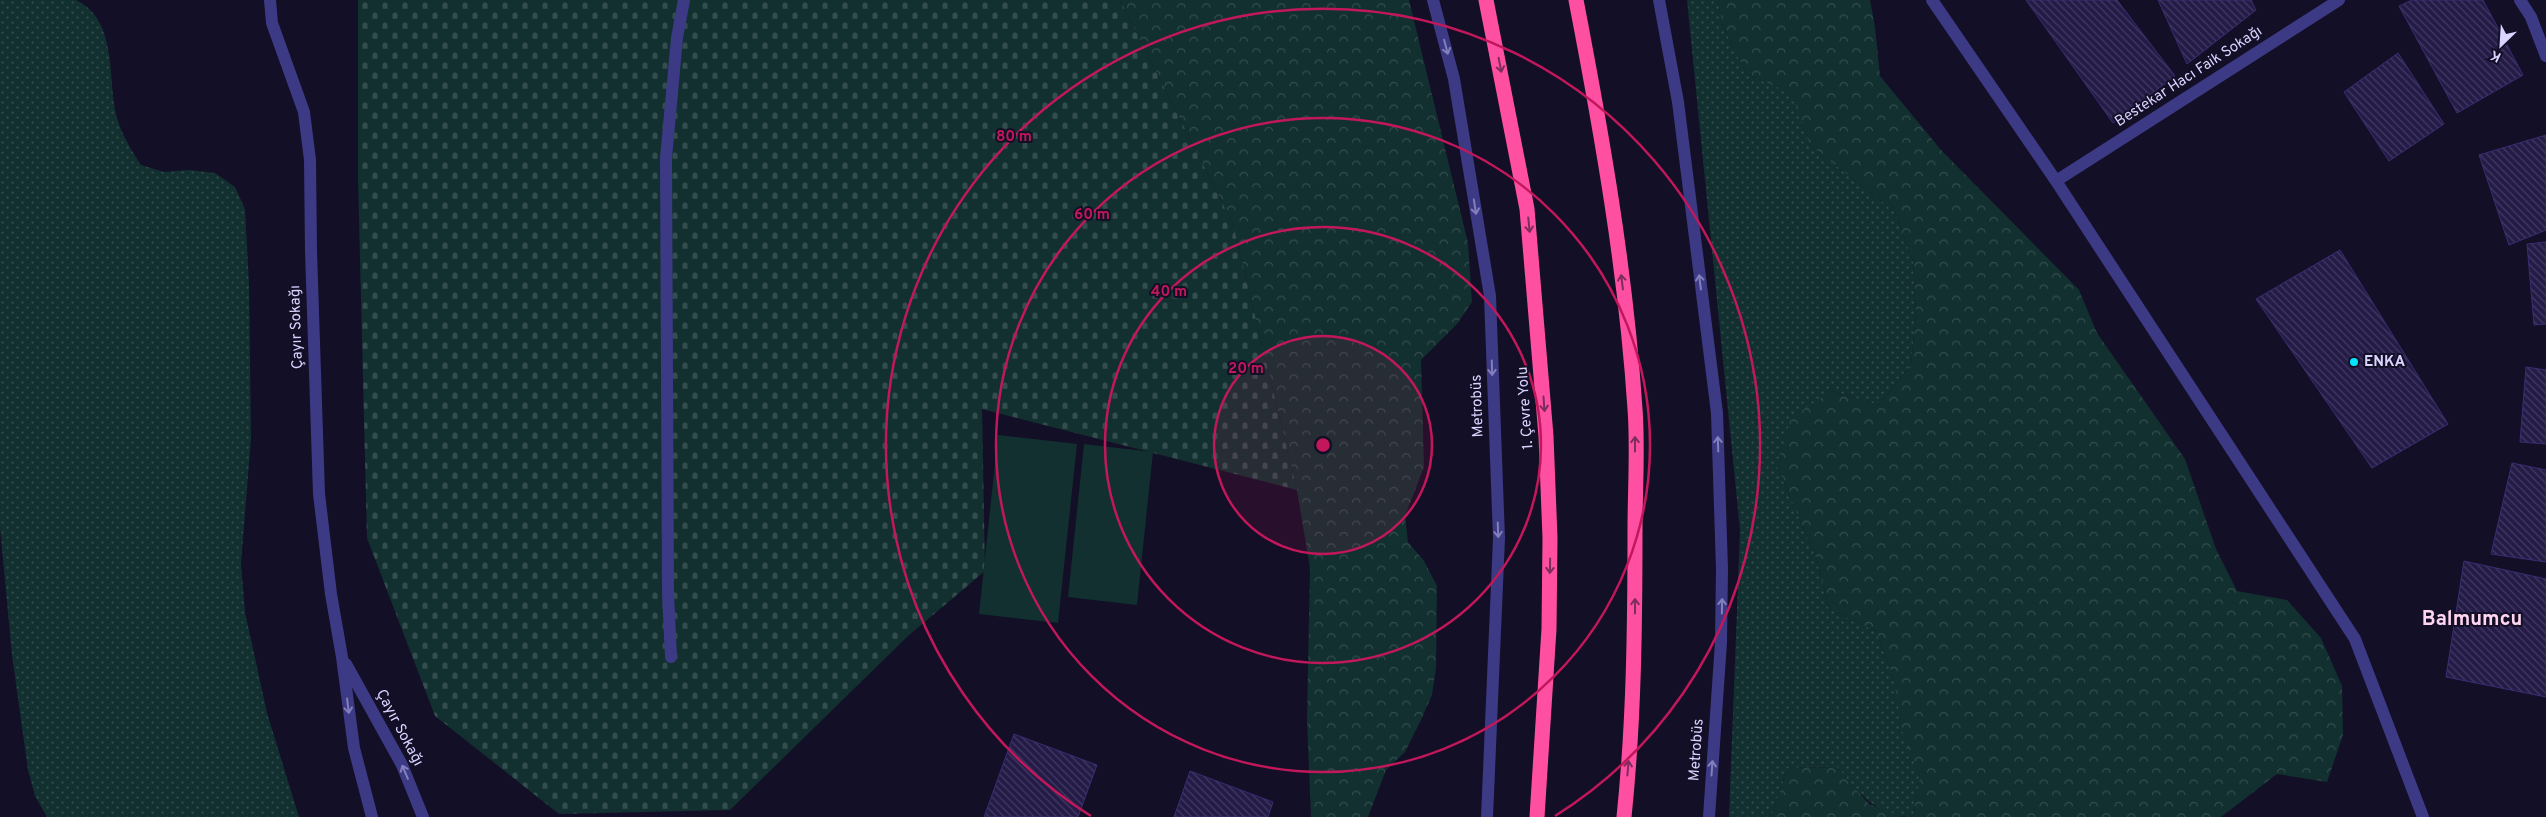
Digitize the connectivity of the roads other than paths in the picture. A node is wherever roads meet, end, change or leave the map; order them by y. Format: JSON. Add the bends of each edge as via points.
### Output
{"nodes":[{"id":1,"x":270,"y":0,"type":"edge"},
{"id":2,"x":684,"y":0,"type":"edge"},
{"id":3,"x":1433,"y":0,"type":"edge"},
{"id":4,"x":1486,"y":0,"type":"edge"},
{"id":5,"x":1576,"y":0,"type":"edge"},
{"id":6,"x":1659,"y":0,"type":"edge"},
{"id":7,"x":1932,"y":0,"type":"edge"},
{"id":8,"x":2339,"y":0,"type":"edge"},
{"id":9,"x":2520,"y":0,"type":"edge"},
{"id":10,"x":2546,"y":56,"type":"edge"},
{"id":11,"x":2056,"y":180,"type":"junction"},
{"id":12,"x":342,"y":657,"type":"junction"},
{"id":13,"x":671,"y":657,"type":"dead end"},
{"id":14,"x":372,"y":817,"type":"edge"},
{"id":15,"x":423,"y":817,"type":"edge"},
{"id":16,"x":1487,"y":817,"type":"edge"},
{"id":17,"x":1537,"y":817,"type":"edge"},
{"id":18,"x":1624,"y":817,"type":"edge"},
{"id":19,"x":1709,"y":817,"type":"edge"},
{"id":20,"x":2423,"y":817,"type":"edge"}],
"edges":[{"from":1,"to":12,"type":"street","name":"Çayır Sokağı","via":[[272,23],[304,112],[310,160],[319,494]]},
{"from":2,"to":13,"type":"street","via":[[677,38],[666,158]]},
{"from":3,"to":16,"type":"street","name":"Metrobüs","one_way":true,"via":[[1454,79],[1490,296],[1499,538]]},
{"from":4,"to":17,"type":"highway","name":"1. Çevre Yolu","one_way":true,"via":[[1527,209],[1546,436],[1549,629]]},
{"from":18,"to":5,"type":"highway","one_way":true,"via":[[1635,643],[1635,410],[1614,218]]},
{"from":19,"to":6,"type":"street","name":"Metrobüs","one_way":true,"via":[[1721,642],[1717,413],[1678,102]]},
{"from":7,"to":11,"type":"street"},
{"from":8,"to":11,"type":"street","name":"Bestekar Hacı Faik Sokağı"},
{"from":9,"to":10,"type":"street"},
{"from":11,"to":20,"type":"street","via":[[2355,639]]},
{"from":12,"to":14,"type":"street","name":"Çayır Sokağı","one_way":true,"via":[[354,748]]},
{"from":15,"to":12,"type":"street","name":"Çayır Sokağı","one_way":true,"via":[[402,765]]}]}
